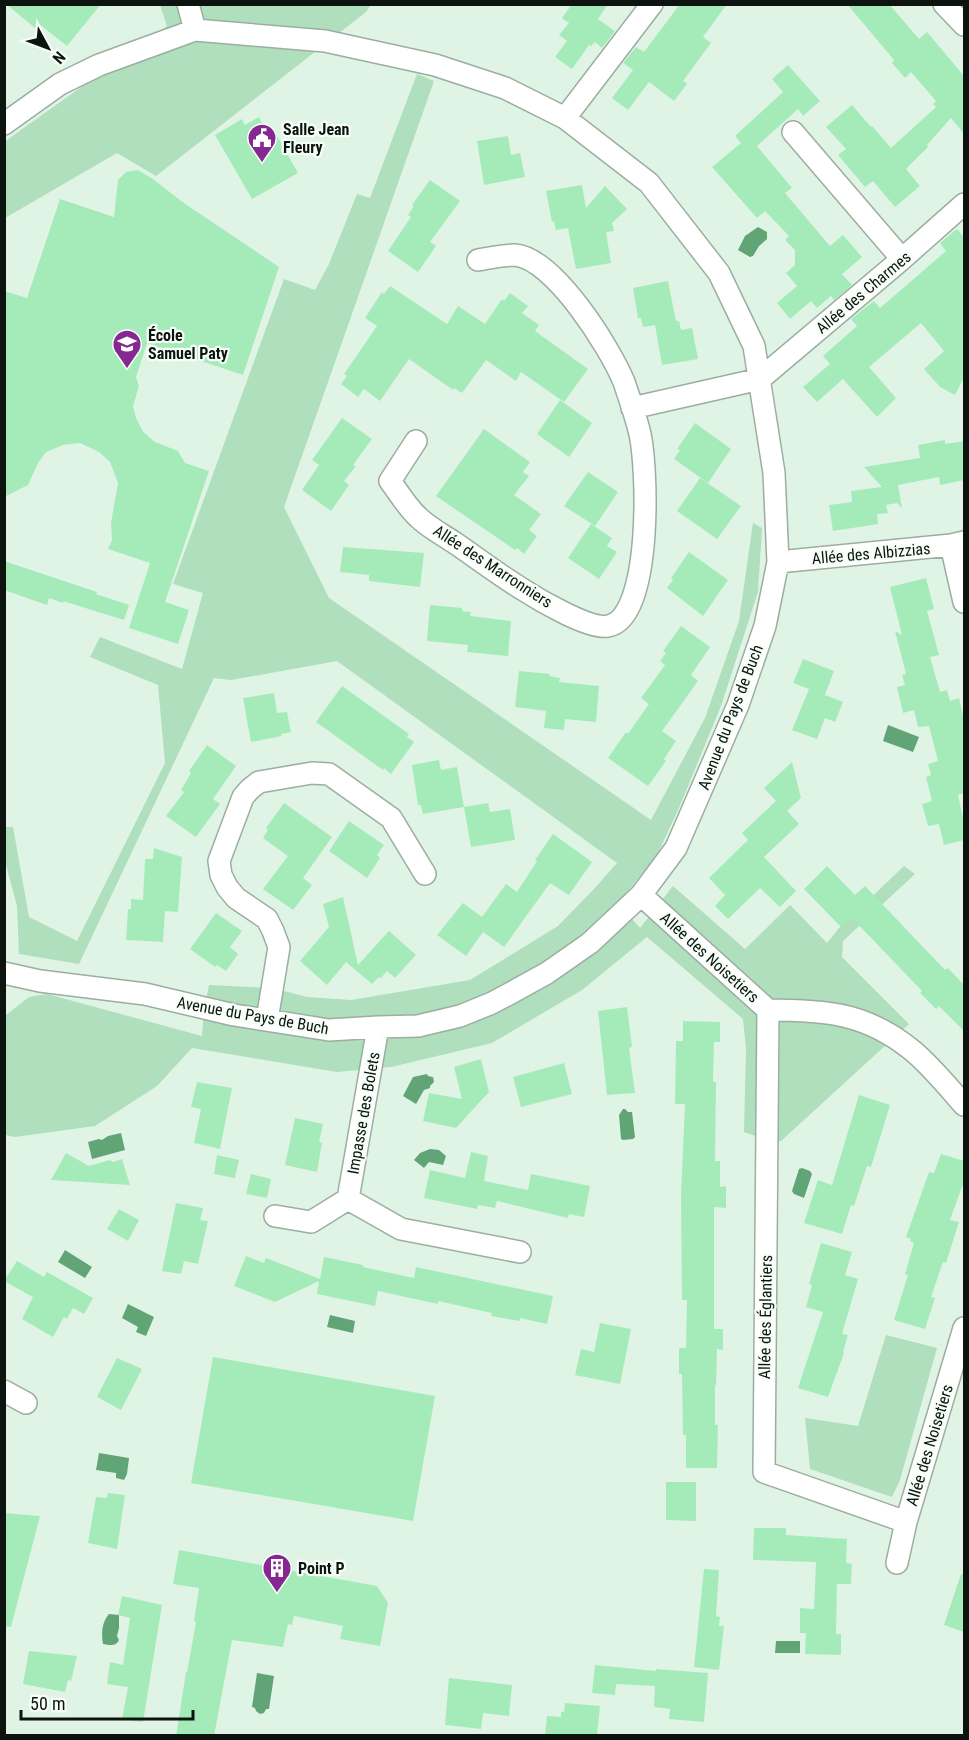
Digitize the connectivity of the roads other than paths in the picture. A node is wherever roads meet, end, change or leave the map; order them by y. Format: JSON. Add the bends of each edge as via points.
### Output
{"nodes":[{"id":1,"x":188,"y":4,"type":"edge"},
{"id":2,"x":652,"y":4,"type":"edge"},
{"id":3,"x":944,"y":4,"type":"edge"},
{"id":4,"x":964,"y":25,"type":"edge"},
{"id":5,"x":195,"y":30,"type":"junction"},
{"id":6,"x":565,"y":118,"type":"junction"},
{"id":7,"x":4,"y":124,"type":"edge"},
{"id":8,"x":793,"y":132,"type":"dead end"},
{"id":9,"x":964,"y":204,"type":"edge"},
{"id":10,"x":902,"y":259,"type":"junction"},
{"id":11,"x":478,"y":260,"type":"dead end"},
{"id":12,"x":760,"y":379,"type":"junction"},
{"id":13,"x":632,"y":408,"type":"junction"},
{"id":14,"x":416,"y":441,"type":"dead end"},
{"id":15,"x":958,"y":544,"type":"edge"},
{"id":16,"x":778,"y":562,"type":"junction"},
{"id":17,"x":964,"y":602,"type":"edge"},
{"id":18,"x":425,"y":874,"type":"dead end"},
{"id":19,"x":641,"y":895,"type":"junction"},
{"id":20,"x":4,"y":973,"type":"edge"},
{"id":21,"x":768,"y":1010,"type":"junction"},
{"id":22,"x":267,"y":1020,"type":"junction"},
{"id":23,"x":378,"y":1027,"type":"junction"},
{"id":24,"x":964,"y":1105,"type":"edge"},
{"id":25,"x":348,"y":1199,"type":"junction"},
{"id":26,"x":275,"y":1216,"type":"dead end"},
{"id":27,"x":520,"y":1252,"type":"dead end"},
{"id":28,"x":964,"y":1328,"type":"edge"},
{"id":29,"x":4,"y":1391,"type":"edge"},
{"id":30,"x":26,"y":1403,"type":"dead end"},
{"id":31,"x":906,"y":1522,"type":"junction"},
{"id":32,"x":897,"y":1563,"type":"dead end"}],
"edges":[{"from":1,"to":5,"type":"street"},
{"from":2,"to":6,"type":"street"},
{"from":3,"to":4,"type":"street"},
{"from":5,"to":6,"type":"street","name":"Avenue du Pays de Buch","via":[[339,43],[435,65],[505,88]]},
{"from":5,"to":7,"type":"street","name":"Avenue du Pays de Buch","via":[[99,65],[60,84]]},
{"from":6,"to":12,"type":"street","name":"Avenue du Pays de Buch","via":[[649,183],[719,273],[754,346]]},
{"from":8,"to":10,"type":"street"},
{"from":9,"to":10,"type":"street","name":"Allée des Charmes"},
{"from":10,"to":12,"type":"street","name":"Allée des Charmes"},
{"from":11,"to":13,"type":"street","name":"Allée des Marronniers","via":[[516,255],[540,266],[568,292],[608,350]]},
{"from":12,"to":13,"type":"street"},
{"from":12,"to":16,"type":"street","name":"Avenue du Pays de Buch","via":[[774,473]]},
{"from":13,"to":14,"type":"street","name":"Allée des Marronniers","via":[[640,432],[645,534],[638,581],[630,603],[622,618],[609,626],[591,625],[531,595],[418,517],[390,481]]},
{"from":15,"to":16,"type":"street","name":"Allée des Albizzias"},
{"from":15,"to":17,"type":"street"},
{"from":16,"to":19,"type":"street","name":"Avenue du Pays de Buch","via":[[765,626],[738,705],[676,848]]},
{"from":18,"to":22,"type":"street","via":[[391,818],[329,774],[260,782],[250,789],[243,797],[219,861],[226,887],[267,919],[279,947]]},
{"from":19,"to":21,"type":"street","name":"Allée des Noisetiers"},
{"from":19,"to":23,"type":"street","name":"Avenue du Pays de Buch","via":[[590,943],[547,973],[492,1003],[418,1026]]},
{"from":20,"to":22,"type":"street","name":"Avenue du Pays de Buch","via":[[145,994]]},
{"from":21,"to":24,"type":"street","name":"Allée des Noisetiers","via":[[850,1016],[873,1025],[914,1052]]},
{"from":21,"to":31,"type":"street","name":"Allée des Églantiers","via":[[764,1472]]},
{"from":22,"to":23,"type":"street","name":"Avenue du Pays de Buch","via":[[329,1030]]},
{"from":23,"to":25,"type":"street","name":"Impasse des Bolets"},
{"from":25,"to":26,"type":"street","via":[[311,1221]]},
{"from":25,"to":27,"type":"street","via":[[401,1229]]},
{"from":28,"to":31,"type":"street","name":"Allée des Noisetiers"},
{"from":29,"to":30,"type":"street"},
{"from":31,"to":32,"type":"street","name":"Allée des Noisetiers"}]}
